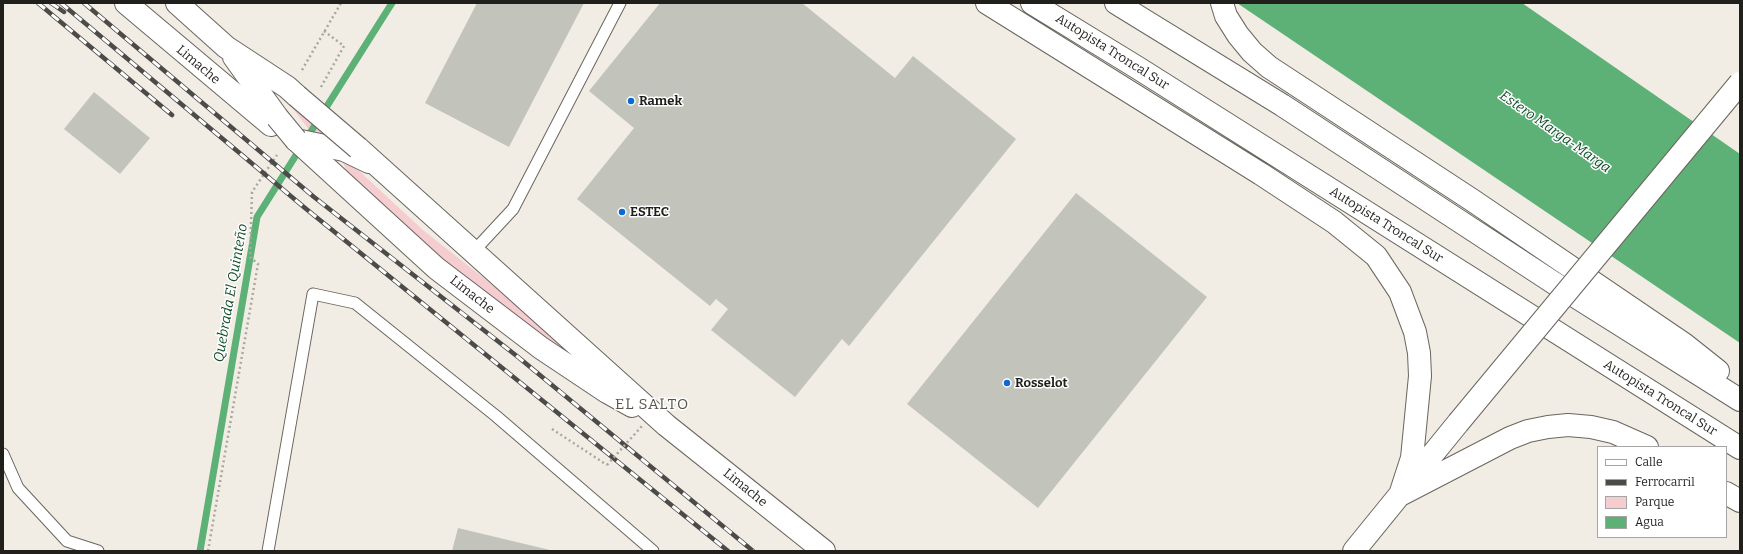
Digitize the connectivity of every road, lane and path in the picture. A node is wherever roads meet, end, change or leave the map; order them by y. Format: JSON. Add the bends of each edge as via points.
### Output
{"nodes":[{"id":1,"x":126,"y":3,"type":"edge"},
{"id":2,"x":177,"y":3,"type":"edge"},
{"id":3,"x":341,"y":3,"type":"edge"},
{"id":4,"x":620,"y":3,"type":"edge"},
{"id":5,"x":987,"y":3,"type":"edge"},
{"id":6,"x":1032,"y":3,"type":"edge"},
{"id":7,"x":1116,"y":3,"type":"edge"},
{"id":8,"x":1222,"y":3,"type":"edge"},
{"id":9,"x":226,"y":47,"type":"junction"},
{"id":10,"x":1740,"y":83,"type":"edge"},
{"id":11,"x":292,"y":91,"type":"junction"},
{"id":12,"x":274,"y":121,"type":"junction"},
{"id":13,"x":296,"y":140,"type":"junction"},
{"id":14,"x":354,"y":150,"type":"junction"},
{"id":15,"x":474,"y":251,"type":"junction"},
{"id":16,"x":258,"y":264,"type":"dead end"},
{"id":17,"x":1740,"y":387,"type":"edge"},
{"id":18,"x":1740,"y":400,"type":"edge"},
{"id":19,"x":666,"y":425,"type":"junction"},
{"id":20,"x":642,"y":426,"type":"dead end"},
{"id":21,"x":552,"y":429,"type":"dead end"},
{"id":22,"x":1645,"y":446,"type":"edge"},
{"id":23,"x":1740,"y":448,"type":"edge"},
{"id":24,"x":3,"y":454,"type":"edge"},
{"id":25,"x":1727,"y":494,"type":"edge"},
{"id":26,"x":1400,"y":495,"type":"junction"},
{"id":27,"x":1740,"y":501,"type":"edge"},
{"id":28,"x":98,"y":551,"type":"edge"},
{"id":29,"x":208,"y":551,"type":"edge"},
{"id":30,"x":268,"y":551,"type":"edge"},
{"id":31,"x":653,"y":551,"type":"edge"},
{"id":32,"x":824,"y":551,"type":"edge"},
{"id":33,"x":1354,"y":551,"type":"edge"}],
"edges":[{"from":1,"to":12,"type":"main road","name":"Limache"},
{"from":2,"to":9,"type":"main road","name":"Limache"},
{"from":3,"to":11,"type":"path"},
{"from":4,"to":15,"type":"lane","via":[[513,209]]},
{"from":5,"to":26,"type":"main road","via":[[1261,174],[1334,222],[1376,256],[1400,292],[1415,332],[1419,353],[1420,376],[1412,458]]},
{"from":6,"to":23,"type":"main road","name":"Autopista Troncal Sur"},
{"from":7,"to":18,"type":"main road","via":[[1282,105],[1554,283]]},
{"from":8,"to":17,"type":"main road","via":[[1226,16],[1238,35],[1269,67],[1512,227],[1684,344]]},
{"from":9,"to":11,"type":"main road","name":"Limache"},
{"from":9,"to":12,"type":"main road","name":"Limache"},
{"from":10,"to":26,"type":"main road","bridge":true},
{"from":11,"to":14,"type":"main road","name":"Limache","bridge":true},
{"from":12,"to":13,"type":"main road","name":"Limache","bridge":true},
{"from":13,"to":14,"type":"main road","name":"Limache"},
{"from":13,"to":19,"type":"main road","name":"Limache","via":[[436,268],[541,348],[607,392]]},
{"from":14,"to":15,"type":"main road","name":"Limache","via":[[379,167]]},
{"from":15,"to":19,"type":"main road","name":"Limache"},
{"from":16,"to":29,"type":"path"},
{"from":19,"to":32,"type":"main road","name":"Limache"},
{"from":20,"to":21,"type":"path","bridge":true,"via":[[607,465]]},
{"from":22,"to":26,"type":"main road","via":[[1614,432],[1591,427],[1548,427],[1528,431]]},
{"from":24,"to":28,"type":"lane","via":[[18,488],[67,540]]},
{"from":25,"to":27,"type":"main road"},
{"from":26,"to":33,"type":"main road"},
{"from":30,"to":31,"type":"lane","via":[[313,294],[355,302],[496,416]]}]}
